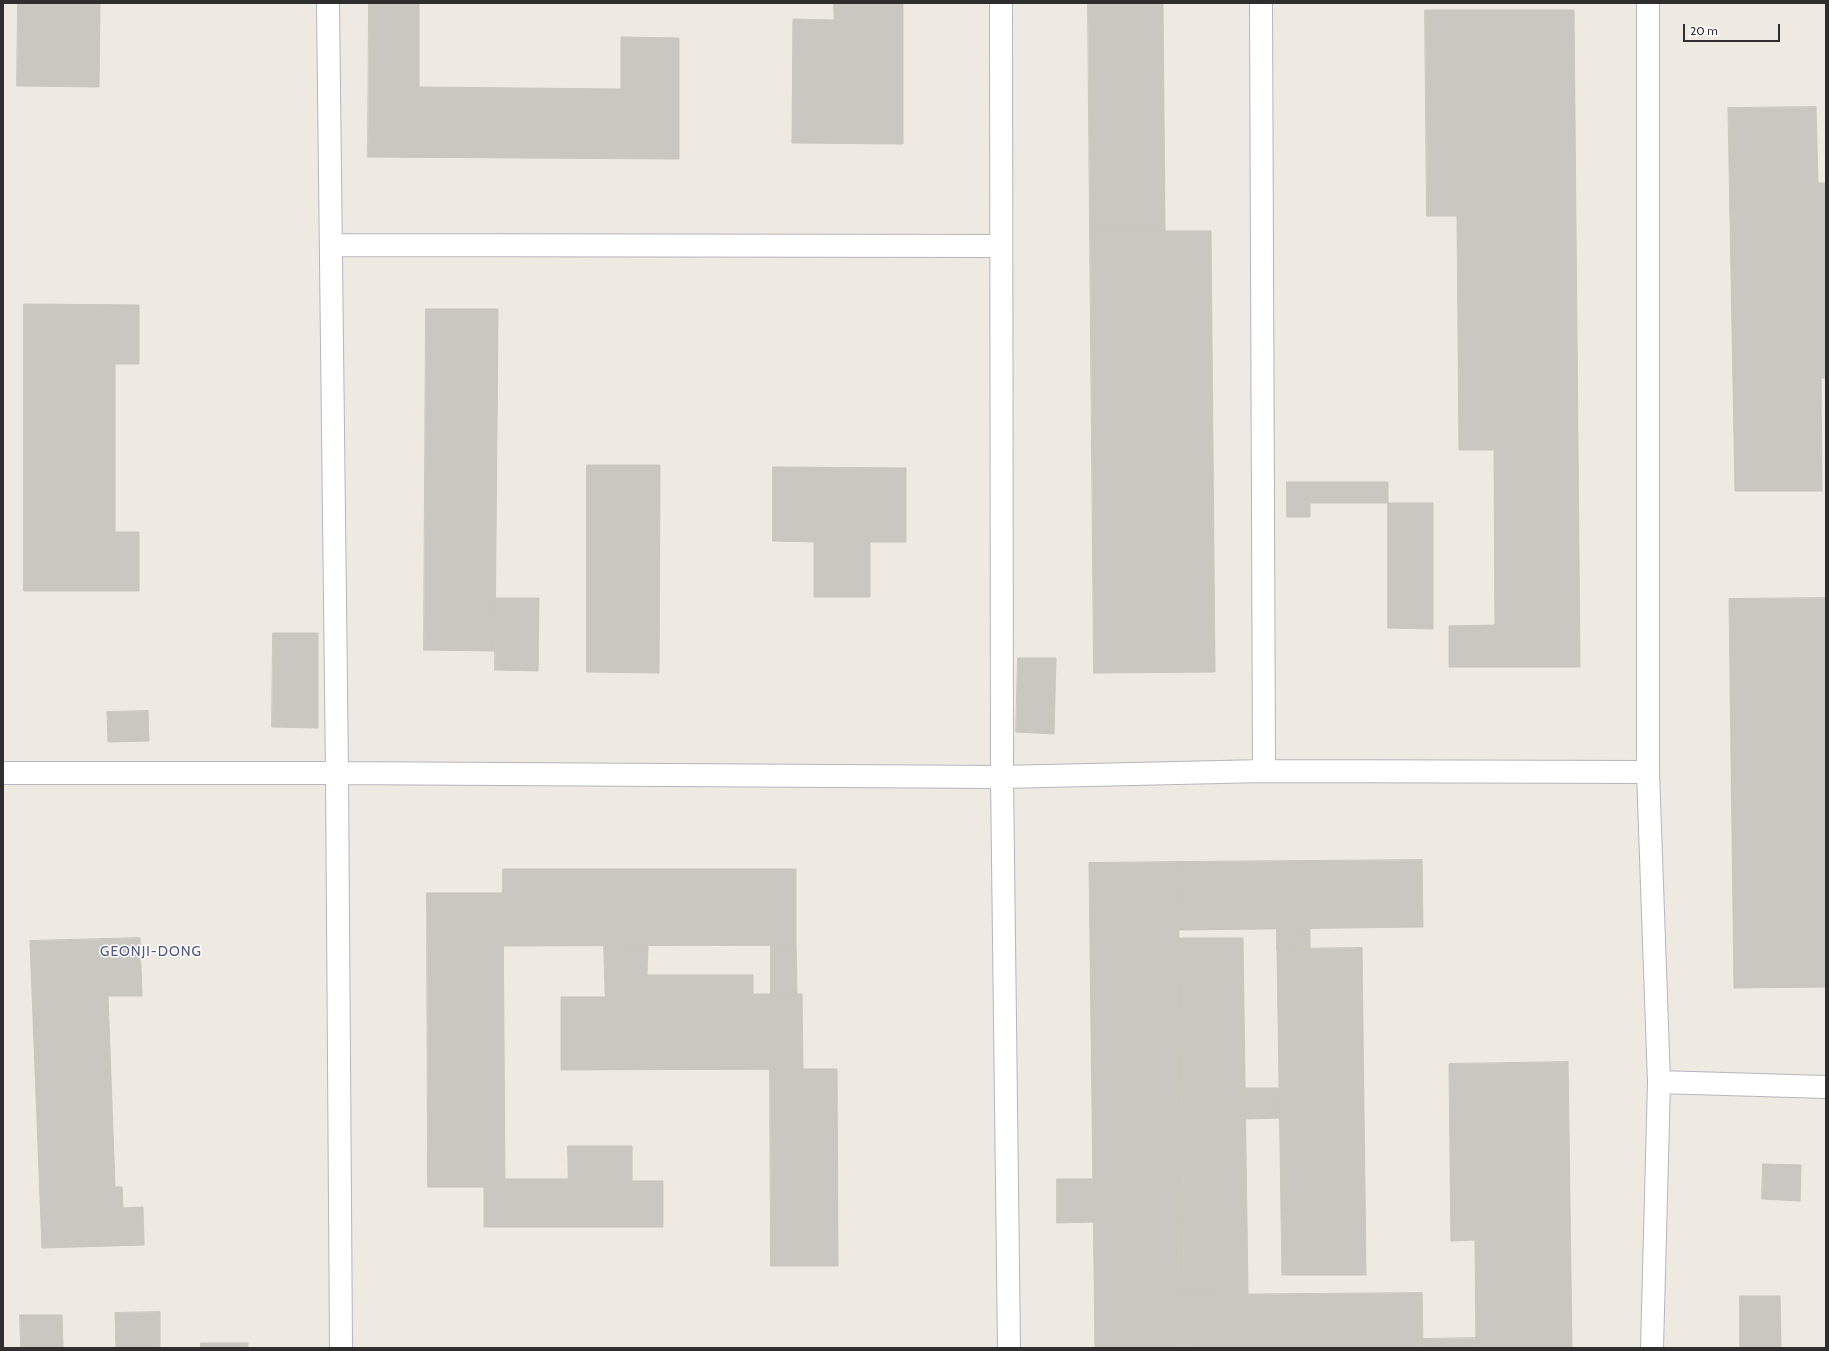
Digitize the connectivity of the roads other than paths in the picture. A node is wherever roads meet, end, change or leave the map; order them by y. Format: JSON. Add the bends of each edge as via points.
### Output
{"nodes":[{"id":1,"x":328,"y":3,"type":"edge"},
{"id":2,"x":1001,"y":3,"type":"edge"},
{"id":3,"x":1261,"y":3,"type":"edge"},
{"id":4,"x":1648,"y":3,"type":"edge"},
{"id":5,"x":331,"y":245,"type":"junction"},
{"id":6,"x":1001,"y":246,"type":"junction"},
{"id":7,"x":1264,"y":771,"type":"junction"},
{"id":8,"x":1648,"y":772,"type":"junction"},
{"id":9,"x":3,"y":773,"type":"edge"},
{"id":10,"x":337,"y":773,"type":"junction"},
{"id":11,"x":1002,"y":777,"type":"junction"},
{"id":12,"x":1659,"y":1082,"type":"junction"},
{"id":13,"x":1826,"y":1087,"type":"edge"},
{"id":14,"x":341,"y":1348,"type":"edge"},
{"id":15,"x":1009,"y":1348,"type":"edge"},
{"id":16,"x":1652,"y":1348,"type":"edge"}],
"edges":[{"from":1,"to":5,"type":"street"},
{"from":2,"to":6,"type":"street"},
{"from":3,"to":7,"type":"street"},
{"from":4,"to":8,"type":"street"},
{"from":5,"to":6,"type":"street"},
{"from":5,"to":10,"type":"street"},
{"from":6,"to":11,"type":"street"},
{"from":7,"to":8,"type":"street"},
{"from":7,"to":11,"type":"street"},
{"from":8,"to":12,"type":"street"},
{"from":9,"to":10,"type":"street"},
{"from":10,"to":11,"type":"street"},
{"from":10,"to":14,"type":"street"},
{"from":11,"to":15,"type":"street"},
{"from":12,"to":13,"type":"street"},
{"from":12,"to":16,"type":"street"}]}
